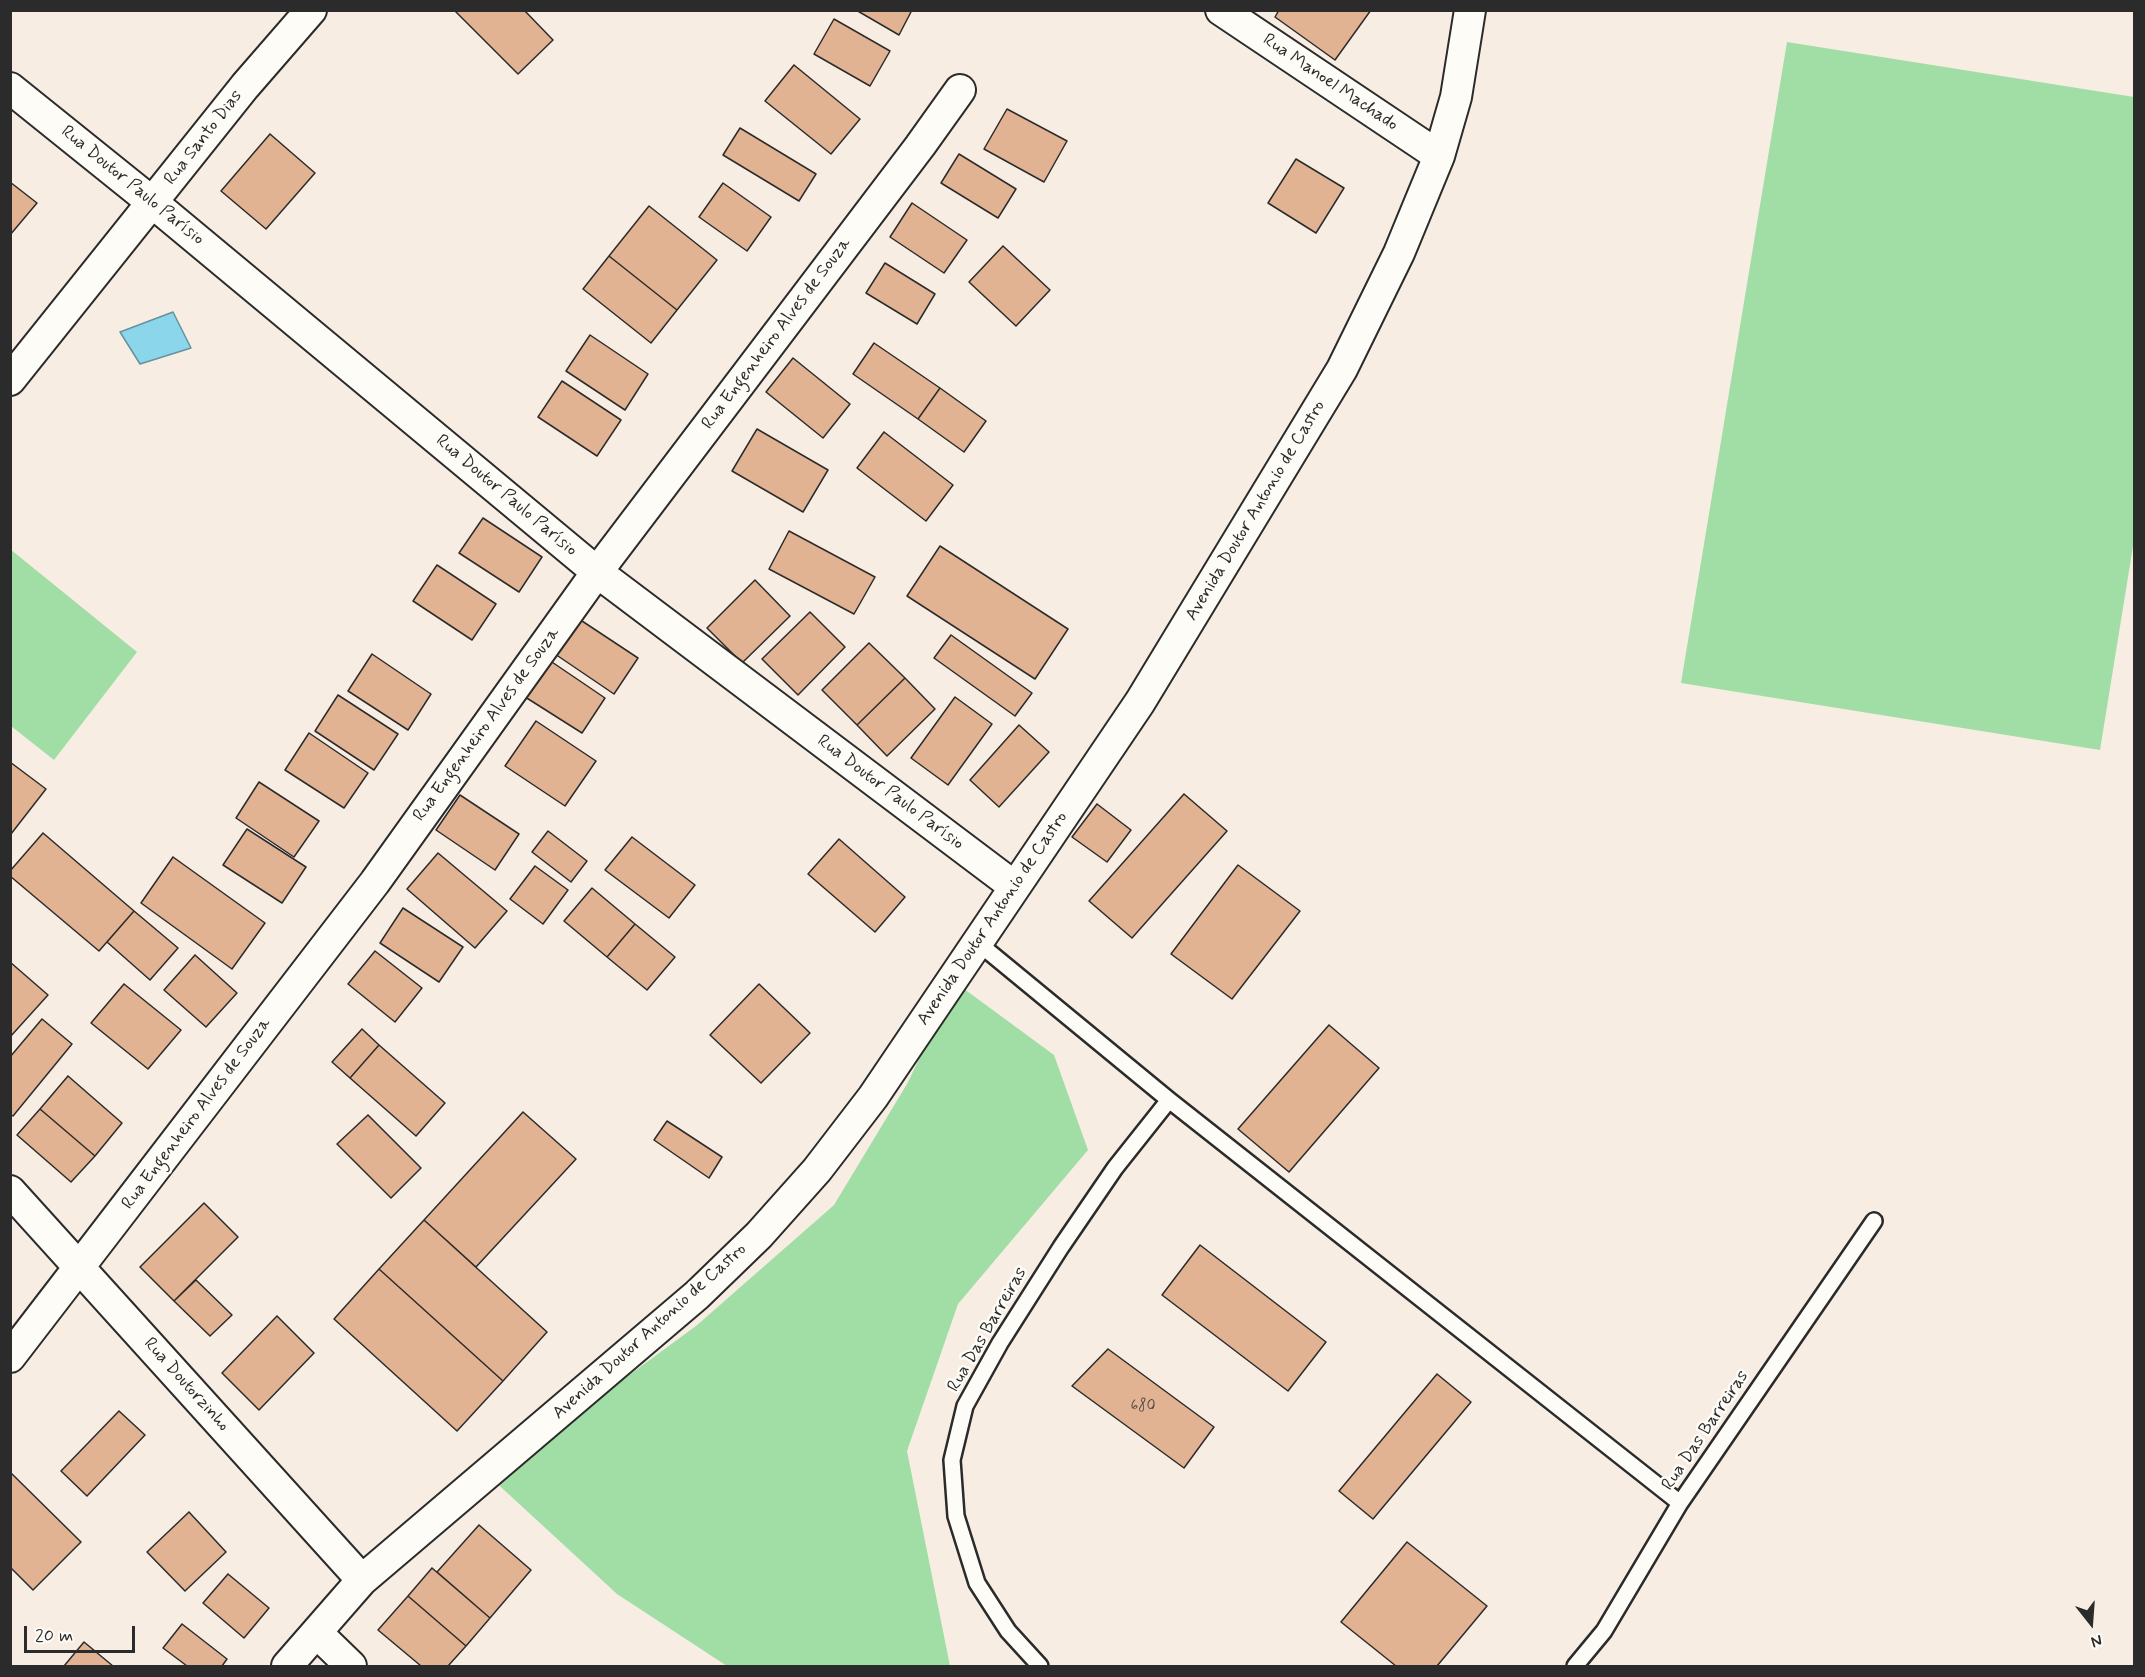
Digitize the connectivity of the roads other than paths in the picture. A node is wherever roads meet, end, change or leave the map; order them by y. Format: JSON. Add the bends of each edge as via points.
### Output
{"nodes":[{"id":1,"x":311,"y":10,"type":"edge"},
{"id":2,"x":1221,"y":10,"type":"edge"},
{"id":3,"x":1470,"y":10,"type":"edge"},
{"id":4,"x":10,"y":88,"type":"edge"},
{"id":5,"x":960,"y":90,"type":"dead end"},
{"id":6,"x":1439,"y":156,"type":"junction"},
{"id":7,"x":153,"y":203,"type":"junction"},
{"id":8,"x":10,"y":380,"type":"edge"},
{"id":9,"x":597,"y":572,"type":"junction"},
{"id":10,"x":1015,"y":887,"type":"junction"},
{"id":11,"x":977,"y":942,"type":"junction"},
{"id":12,"x":1169,"y":1100,"type":"junction"},
{"id":13,"x":10,"y":1191,"type":"edge"},
{"id":14,"x":1874,"y":1221,"type":"dead end"},
{"id":15,"x":80,"y":1267,"type":"junction"},
{"id":16,"x":10,"y":1357,"type":"edge"},
{"id":17,"x":1680,"y":1503,"type":"junction"},
{"id":18,"x":362,"y":1580,"type":"junction"},
{"id":19,"x":317,"y":1633,"type":"junction"},
{"id":20,"x":287,"y":1666,"type":"edge"},
{"id":21,"x":351,"y":1666,"type":"edge"},
{"id":22,"x":1040,"y":1666,"type":"edge"},
{"id":23,"x":1575,"y":1666,"type":"edge"}],
"edges":[{"from":1,"to":7,"type":"street","name":"Rua Santo Dias"},
{"from":2,"to":6,"type":"street","name":"Rua Manoel Machado"},
{"from":3,"to":6,"type":"street","name":"Avenida Doutor Antonio de Castro","via":[[1456,97]]},
{"from":4,"to":7,"type":"street","name":"Rua Doutor Paulo Parísio"},
{"from":5,"to":9,"type":"street","name":"Rua Engenheiro Alves de Souza"},
{"from":6,"to":10,"type":"street","name":"Avenida Doutor Antonio de Castro","via":[[1399,253],[1342,369],[1140,702]]},
{"from":7,"to":8,"type":"street","name":"Rua Santo Dias"},
{"from":7,"to":9,"type":"street","name":"Rua Doutor Paulo Parísio"},
{"from":9,"to":10,"type":"street","name":"Rua Doutor Paulo Parísio"},
{"from":9,"to":15,"type":"street","name":"Rua Engenheiro Alves de Souza","via":[[375,882]]},
{"from":10,"to":11,"type":"street","name":"Avenida Doutor Antonio de Castro"},
{"from":11,"to":12,"type":"lane"},
{"from":11,"to":18,"type":"street","name":"Avenida Doutor Antonio de Castro","via":[[873,1096],[817,1170],[759,1235],[697,1295]]},
{"from":12,"to":17,"type":"lane"},
{"from":12,"to":22,"type":"lane","name":"Rua Das Barreiras","via":[[1060,1247],[1000,1343],[965,1406],[952,1460],[956,1516],[977,1582],[1008,1631]]},
{"from":13,"to":15,"type":"street","name":"Rua Doutorzinho"},
{"from":14,"to":17,"type":"lane","name":"Rua Das Barreiras"},
{"from":15,"to":16,"type":"street","name":"Rua Engenheiro Alves de Souza"},
{"from":15,"to":18,"type":"street","name":"Rua Doutorzinho"},
{"from":17,"to":23,"type":"lane","name":"Rua Das Barreiras","via":[[1604,1630]]},
{"from":18,"to":19,"type":"street","name":"Avenida Doutor Antonio de Castro"},
{"from":19,"to":20,"type":"street","name":"Avenida Doutor Antonio de Castro"},
{"from":19,"to":21,"type":"street"}]}
